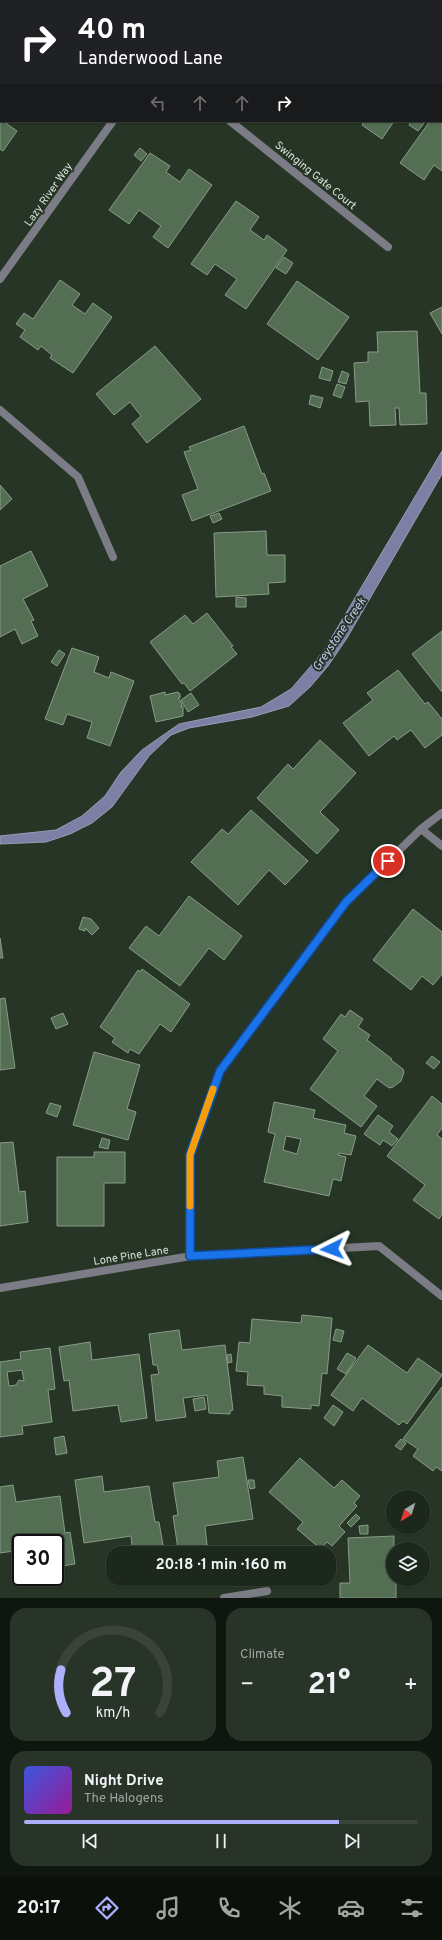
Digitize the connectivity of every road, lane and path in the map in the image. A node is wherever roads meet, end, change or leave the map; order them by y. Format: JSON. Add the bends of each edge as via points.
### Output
{"nodes":[{"id":1,"x":112,"y":122,"type":"edge"},
{"id":2,"x":231,"y":122,"type":"edge"},
{"id":3,"x":388,"y":247,"type":"dead end"},
{"id":4,"x":0,"y":279,"type":"edge"},
{"id":5,"x":0,"y":410,"type":"edge"},
{"id":6,"x":113,"y":557,"type":"dead end"},
{"id":7,"x":442,"y":813,"type":"edge"},
{"id":8,"x":421,"y":830,"type":"junction"},
{"id":9,"x":442,"y":846,"type":"edge"},
{"id":10,"x":190,"y":1256,"type":"junction"},
{"id":11,"x":0,"y":1288,"type":"edge"},
{"id":12,"x":442,"y":1296,"type":"edge"},
{"id":13,"x":267,"y":1591,"type":"dead end"},
{"id":14,"x":224,"y":1598,"type":"edge"}],
"edges":[{"from":1,"to":4,"type":"street","name":"Lazy River Way"},
{"from":2,"to":3,"type":"street","name":"Swinging Gate Court"},
{"from":5,"to":6,"type":"street","via":[[78,477]]},
{"from":7,"to":8,"type":"street"},
{"from":8,"to":9,"type":"street"},
{"from":8,"to":10,"type":"street","via":[[346,902],[220,1071],[190,1155]]},
{"from":10,"to":11,"type":"street","name":"Lone Pine Lane"},
{"from":10,"to":12,"type":"street","name":"Lone Pine Lane","via":[[378,1246]]},
{"from":13,"to":14,"type":"street"}]}
